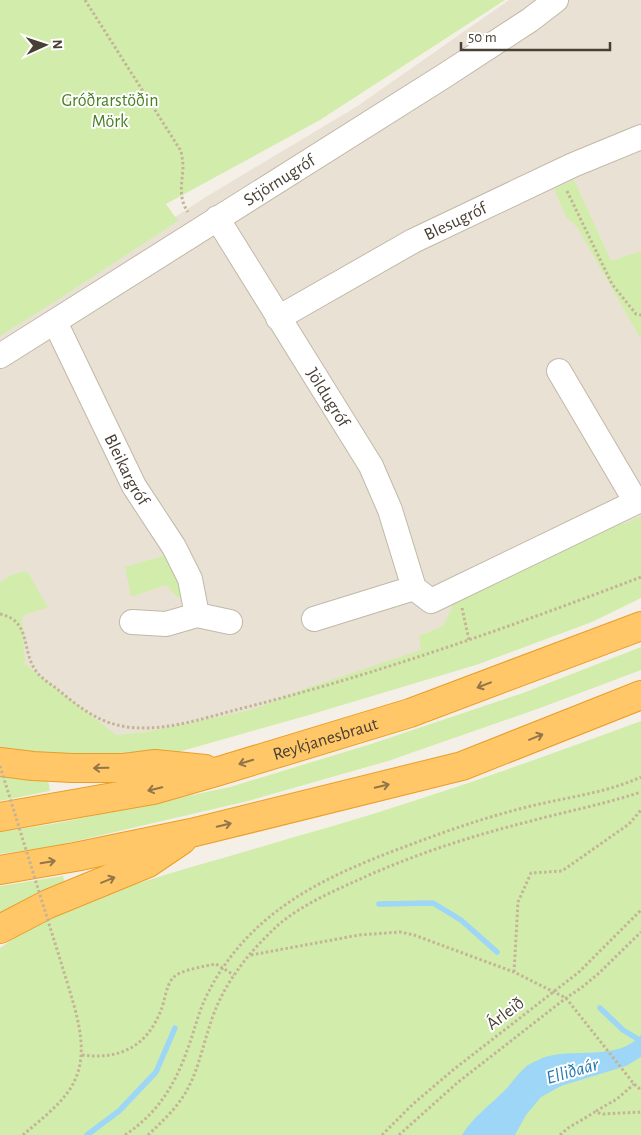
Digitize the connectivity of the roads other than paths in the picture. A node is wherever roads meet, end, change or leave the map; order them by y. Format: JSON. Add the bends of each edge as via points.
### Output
{"nodes":[{"id":1,"x":556,"y":0,"type":"edge"},
{"id":2,"x":641,"y":137,"type":"edge"},
{"id":3,"x":217,"y":218,"type":"junction"},
{"id":4,"x":278,"y":318,"type":"junction"},
{"id":5,"x":55,"y":322,"type":"junction"},
{"id":6,"x":0,"y":356,"type":"edge"},
{"id":7,"x":559,"y":372,"type":"dead end"},
{"id":8,"x":414,"y":588,"type":"junction"},
{"id":9,"x":641,"y":613,"type":"edge"},
{"id":10,"x":197,"y":615,"type":"junction"},
{"id":11,"x":314,"y":619,"type":"dead end"},
{"id":12,"x":132,"y":622,"type":"dead end"},
{"id":13,"x":230,"y":622,"type":"dead end"},
{"id":14,"x":641,"y":626,"type":"edge"},
{"id":15,"x":530,"y":668,"type":"junction"},
{"id":16,"x":641,"y":695,"type":"edge"},
{"id":17,"x":0,"y":764,"type":"edge"},
{"id":18,"x":219,"y":770,"type":"junction"},
{"id":19,"x":0,"y":817,"type":"edge"},
{"id":20,"x":191,"y":833,"type":"junction"},
{"id":21,"x":0,"y":870,"type":"edge"},
{"id":22,"x":0,"y":929,"type":"edge"}],
"edges":[{"from":1,"to":3,"type":"street","name":"Stjörnugróf","via":[[444,76]]},
{"from":2,"to":4,"type":"street","name":"Blesugróf","via":[[558,172],[413,241]]},
{"from":3,"to":4,"type":"street","name":"Jöldugróf"},
{"from":3,"to":5,"type":"street","name":"Stjörnugróf"},
{"from":4,"to":8,"type":"street","name":"Jöldugróf","via":[[372,466],[390,510]]},
{"from":5,"to":6,"type":"street","name":"Stjörnugróf"},
{"from":5,"to":10,"type":"street","name":"Bleikargróf","via":[[134,486],[174,547],[190,579]]},
{"from":7,"to":8,"type":"street","via":[[636,502],[430,601]]},
{"from":8,"to":11,"type":"street"},
{"from":9,"to":15,"type":"street","via":[[582,636]]},
{"from":10,"to":12,"type":"street","via":[[166,624]]},
{"from":10,"to":13,"type":"street"},
{"from":14,"to":15,"type":"highway","name":"Reykjanesbraut"},
{"from":15,"to":18,"type":"highway","name":"Reykjanesbraut","one_way":true,"via":[[410,713]]},
{"from":20,"to":16,"type":"highway","one_way":true,"via":[[462,766]]},
{"from":18,"to":17,"type":"highway","one_way":true,"via":[[155,764],[124,768]]},
{"from":18,"to":19,"type":"highway","name":"Reykjanesbraut","one_way":true,"via":[[153,790]]},
{"from":21,"to":20,"type":"highway","one_way":true},
{"from":22,"to":20,"type":"highway","one_way":true,"via":[[48,904],[148,863]]}]}
